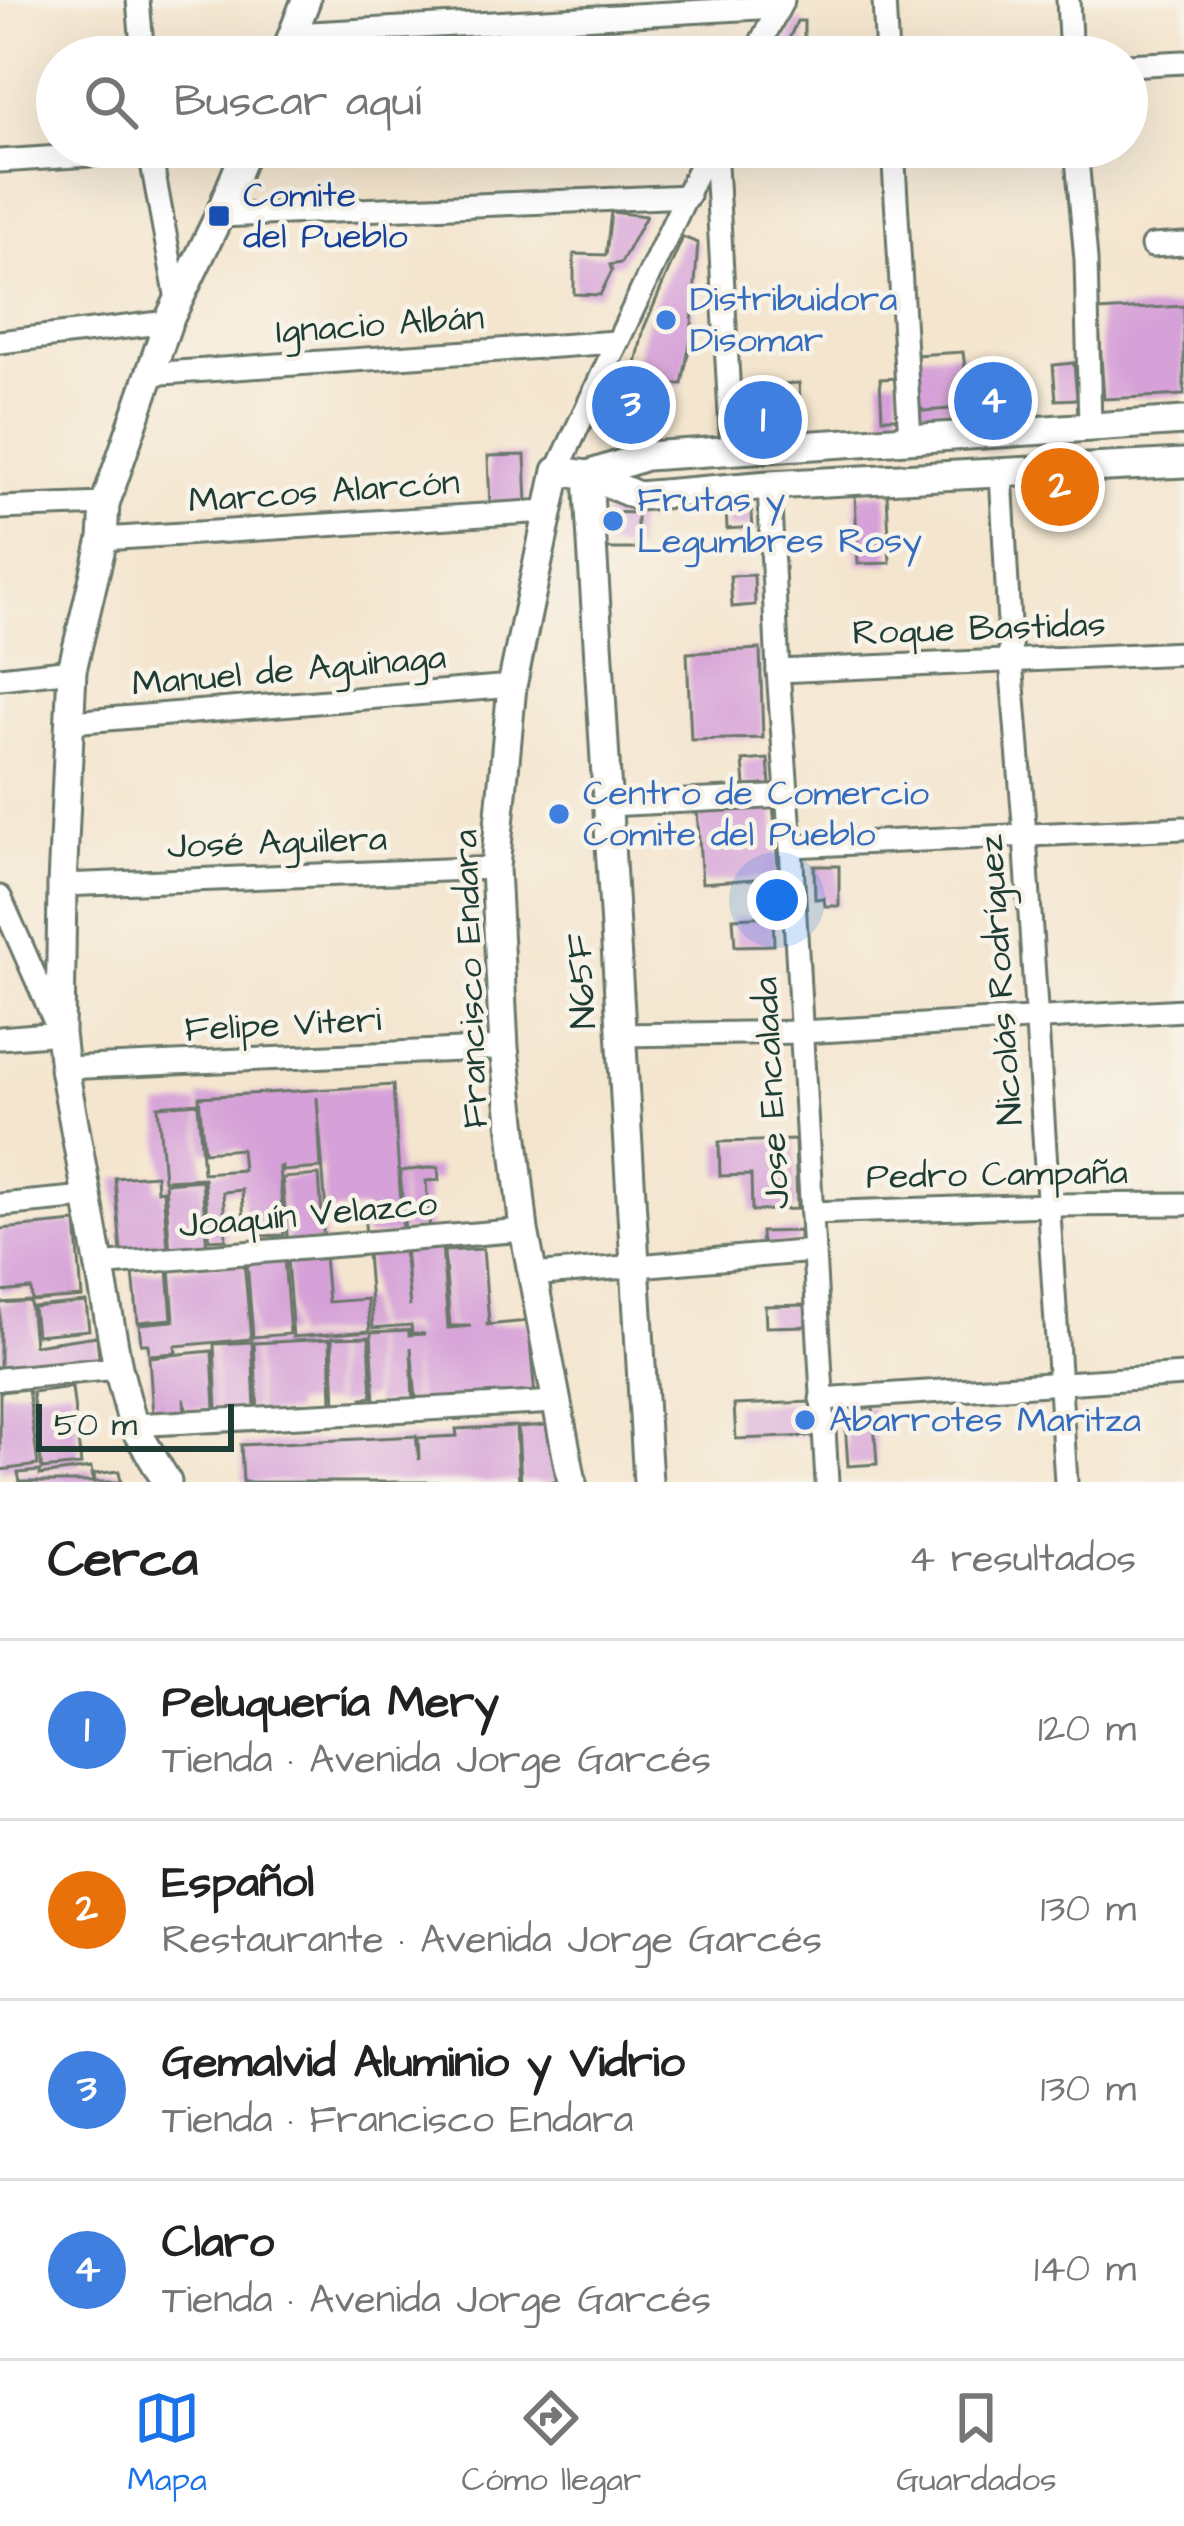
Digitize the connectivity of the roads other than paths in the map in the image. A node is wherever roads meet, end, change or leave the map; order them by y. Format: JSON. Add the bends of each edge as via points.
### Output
{"nodes":[{"id":1,"x":138,"y":0,"type":"edge"},
{"id":2,"x":306,"y":0,"type":"edge"},
{"id":3,"x":884,"y":0,"type":"edge"},
{"id":4,"x":1068,"y":0,"type":"edge"},
{"id":5,"x":780,"y":3,"type":"edge"},
{"id":6,"x":141,"y":36,"type":"edge"},
{"id":7,"x":293,"y":36,"type":"edge"},
{"id":8,"x":403,"y":36,"type":"edge"},
{"id":9,"x":764,"y":36,"type":"edge"},
{"id":10,"x":886,"y":36,"type":"edge"},
{"id":11,"x":1070,"y":36,"type":"edge"},
{"id":12,"x":1184,"y":62,"type":"edge"},
{"id":13,"x":1148,"y":64,"type":"edge"},
{"id":14,"x":36,"y":157,"type":"edge"},
{"id":15,"x":0,"y":160,"type":"edge"},
{"id":16,"x":153,"y":168,"type":"edge"},
{"id":17,"x":238,"y":168,"type":"edge"},
{"id":18,"x":702,"y":168,"type":"edge"},
{"id":19,"x":713,"y":168,"type":"edge"},
{"id":20,"x":893,"y":168,"type":"edge"},
{"id":21,"x":1078,"y":168,"type":"edge"},
{"id":22,"x":688,"y":196,"type":"junction"},
{"id":23,"x":219,"y":216,"type":"junction"},
{"id":24,"x":1184,"y":244,"type":"edge"},
{"id":25,"x":1152,"y":245,"type":"dead end"},
{"id":26,"x":173,"y":314,"type":"junction"},
{"id":27,"x":0,"y":342,"type":"edge"},
{"id":28,"x":616,"y":342,"type":"junction"},
{"id":29,"x":148,"y":374,"type":"junction"},
{"id":30,"x":1184,"y":421,"type":"edge"},
{"id":31,"x":1090,"y":427,"type":"junction"},
{"id":32,"x":910,"y":439,"type":"junction"},
{"id":33,"x":733,"y":450,"type":"junction"},
{"id":34,"x":1184,"y":463,"type":"edge"},
{"id":35,"x":557,"y":471,"type":"junction"},
{"id":36,"x":1001,"y":473,"type":"junction"},
{"id":37,"x":588,"y":476,"type":"junction"},
{"id":38,"x":769,"y":485,"type":"junction"},
{"id":39,"x":105,"y":504,"type":"junction"},
{"id":40,"x":0,"y":508,"type":"edge"},
{"id":41,"x":548,"y":511,"type":"junction"},
{"id":42,"x":103,"y":539,"type":"junction"},
{"id":43,"x":1184,"y":653,"type":"edge"},
{"id":44,"x":1011,"y":661,"type":"junction"},
{"id":45,"x":72,"y":670,"type":"junction"},
{"id":46,"x":778,"y":671,"type":"junction"},
{"id":47,"x":0,"y":678,"type":"edge"},
{"id":48,"x":512,"y":686,"type":"junction"},
{"id":49,"x":71,"y":722,"type":"junction"},
{"id":50,"x":788,"y":796,"type":"junction"},
{"id":51,"x":607,"y":805,"type":"junction"},
{"id":52,"x":1184,"y":828,"type":"edge"},
{"id":53,"x":1025,"y":835,"type":"junction"},
{"id":54,"x":791,"y":846,"type":"junction"},
{"id":55,"x":495,"y":868,"type":"junction"},
{"id":56,"x":62,"y":885,"type":"junction"},
{"id":57,"x":0,"y":897,"type":"edge"},
{"id":58,"x":1184,"y":1010,"type":"edge"},
{"id":59,"x":1036,"y":1018,"type":"junction"},
{"id":60,"x":802,"y":1032,"type":"junction"},
{"id":61,"x":60,"y":1034,"type":"junction"},
{"id":62,"x":621,"y":1035,"type":"junction"},
{"id":63,"x":0,"y":1038,"type":"edge"},
{"id":64,"x":504,"y":1048,"type":"junction"},
{"id":65,"x":64,"y":1068,"type":"junction"},
{"id":66,"x":86,"y":1197,"type":"junction"},
{"id":67,"x":1184,"y":1204,"type":"edge"},
{"id":68,"x":0,"y":1205,"type":"edge"},
{"id":69,"x":1048,"y":1205,"type":"junction"},
{"id":70,"x":812,"y":1213,"type":"junction"},
{"id":71,"x":524,"y":1230,"type":"junction"},
{"id":72,"x":814,"y":1251,"type":"junction"},
{"id":73,"x":97,"y":1265,"type":"junction"},
{"id":74,"x":634,"y":1265,"type":"junction"},
{"id":75,"x":532,"y":1275,"type":"junction"},
{"id":76,"x":118,"y":1368,"type":"junction"},
{"id":77,"x":1184,"y":1375,"type":"edge"},
{"id":78,"x":0,"y":1379,"type":"edge"},
{"id":79,"x":1059,"y":1383,"type":"junction"},
{"id":80,"x":821,"y":1399,"type":"junction"},
{"id":81,"x":556,"y":1402,"type":"junction"},
{"id":82,"x":134,"y":1425,"type":"junction"},
{"id":83,"x":166,"y":1482,"type":"edge"},
{"id":84,"x":572,"y":1482,"type":"edge"},
{"id":85,"x":647,"y":1482,"type":"edge"},
{"id":86,"x":827,"y":1482,"type":"edge"},
{"id":87,"x":1066,"y":1482,"type":"edge"}],
"edges":[{"from":1,"to":6,"type":"street"},
{"from":2,"to":7,"type":"street"},
{"from":3,"to":10,"type":"street"},
{"from":4,"to":11,"type":"street"},
{"from":5,"to":8,"type":"street"},
{"from":5,"to":9,"type":"street"},
{"from":12,"to":13,"type":"street"},
{"from":14,"to":15,"type":"street"},
{"from":16,"to":26,"type":"street"},
{"from":17,"to":23,"type":"street"},
{"from":18,"to":22,"type":"street","name":"Francisco Endara"},
{"from":19,"to":33,"type":"street"},
{"from":20,"to":32,"type":"street"},
{"from":21,"to":31,"type":"street"},
{"from":22,"to":23,"type":"street"},
{"from":22,"to":28,"type":"street","name":"Francisco Endara"},
{"from":23,"to":26,"type":"street"},
{"from":24,"to":25,"type":"street"},
{"from":26,"to":27,"type":"street"},
{"from":26,"to":29,"type":"street"},
{"from":28,"to":29,"type":"street","name":"Ignacio Albán"},
{"from":28,"to":35,"type":"street","name":"Francisco Endara"},
{"from":29,"to":39,"type":"street"},
{"from":30,"to":31,"type":"street"},
{"from":31,"to":32,"type":"street"},
{"from":32,"to":33,"type":"street"},
{"from":33,"to":37,"type":"street","via":[[646,456]]},
{"from":34,"to":36,"type":"street"},
{"from":35,"to":37,"type":"street"},
{"from":35,"to":41,"type":"street","name":"Francisco Endara"},
{"from":36,"to":38,"type":"street"},
{"from":36,"to":44,"type":"street","name":"Nicolás Rodríguez"},
{"from":37,"to":38,"type":"street","via":[[638,496]]},
{"from":37,"to":51,"type":"street","name":"N65F"},
{"from":38,"to":46,"type":"street","name":"Jose Encalada"},
{"from":39,"to":40,"type":"street"},
{"from":39,"to":42,"type":"street"},
{"from":41,"to":42,"type":"street","name":"Marcos Alarcón"},
{"from":41,"to":48,"type":"street","name":"Francisco Endara"},
{"from":42,"to":45,"type":"street"},
{"from":43,"to":44,"type":"street","name":"Roque Bastidas"},
{"from":44,"to":46,"type":"street","name":"Roque Bastidas"},
{"from":44,"to":53,"type":"street","name":"Nicolás Rodríguez"},
{"from":45,"to":47,"type":"street"},
{"from":45,"to":49,"type":"street"},
{"from":46,"to":50,"type":"street","name":"Jose Encalada"},
{"from":48,"to":49,"type":"street","name":"Manuel de Aguinaga"},
{"from":48,"to":55,"type":"street","name":"Francisco Endara"},
{"from":49,"to":56,"type":"street"},
{"from":50,"to":51,"type":"street"},
{"from":50,"to":54,"type":"street","name":"Jose Encalada"},
{"from":51,"to":62,"type":"street","name":"N65F"},
{"from":52,"to":53,"type":"street"},
{"from":53,"to":54,"type":"street"},
{"from":53,"to":59,"type":"street","name":"Nicolás Rodríguez"},
{"from":54,"to":60,"type":"street","name":"Jose Encalada"},
{"from":55,"to":56,"type":"street","name":"José Aguilera"},
{"from":55,"to":64,"type":"street","name":"Francisco Endara"},
{"from":56,"to":61,"type":"street"},
{"from":57,"to":61,"type":"street"},
{"from":58,"to":59,"type":"street"},
{"from":59,"to":60,"type":"street"},
{"from":59,"to":69,"type":"street","name":"Nicolás Rodríguez"},
{"from":60,"to":62,"type":"street"},
{"from":60,"to":70,"type":"street","name":"Jose Encalada"},
{"from":61,"to":63,"type":"street"},
{"from":61,"to":65,"type":"street"},
{"from":62,"to":74,"type":"street","name":"N65F"},
{"from":64,"to":65,"type":"street","name":"Felipe Viteri"},
{"from":64,"to":71,"type":"street","name":"Francisco Endara"},
{"from":65,"to":66,"type":"street"},
{"from":66,"to":68,"type":"street"},
{"from":66,"to":73,"type":"street"},
{"from":67,"to":69,"type":"street","name":"Pedro Campaña"},
{"from":69,"to":70,"type":"street","name":"Pedro Campaña"},
{"from":69,"to":79,"type":"street","name":"Nicolás Rodríguez"},
{"from":70,"to":72,"type":"street","name":"Jose Encalada"},
{"from":71,"to":73,"type":"street","name":"Joaquín Velazco"},
{"from":71,"to":75,"type":"street","name":"Francisco Endara"},
{"from":72,"to":74,"type":"street"},
{"from":72,"to":80,"type":"street","name":"Jose Encalada"},
{"from":73,"to":76,"type":"street"},
{"from":74,"to":75,"type":"street"},
{"from":74,"to":85,"type":"street","name":"N65F"},
{"from":75,"to":81,"type":"street","name":"Francisco Endara"},
{"from":76,"to":78,"type":"street"},
{"from":76,"to":82,"type":"street"},
{"from":77,"to":79,"type":"street"},
{"from":79,"to":80,"type":"street"},
{"from":79,"to":87,"type":"street","name":"Nicolás Rodríguez"},
{"from":80,"to":86,"type":"street","name":"Jose Encalada"},
{"from":81,"to":82,"type":"street"},
{"from":81,"to":84,"type":"street","name":"Francisco Endara"},
{"from":82,"to":83,"type":"street"}]}
